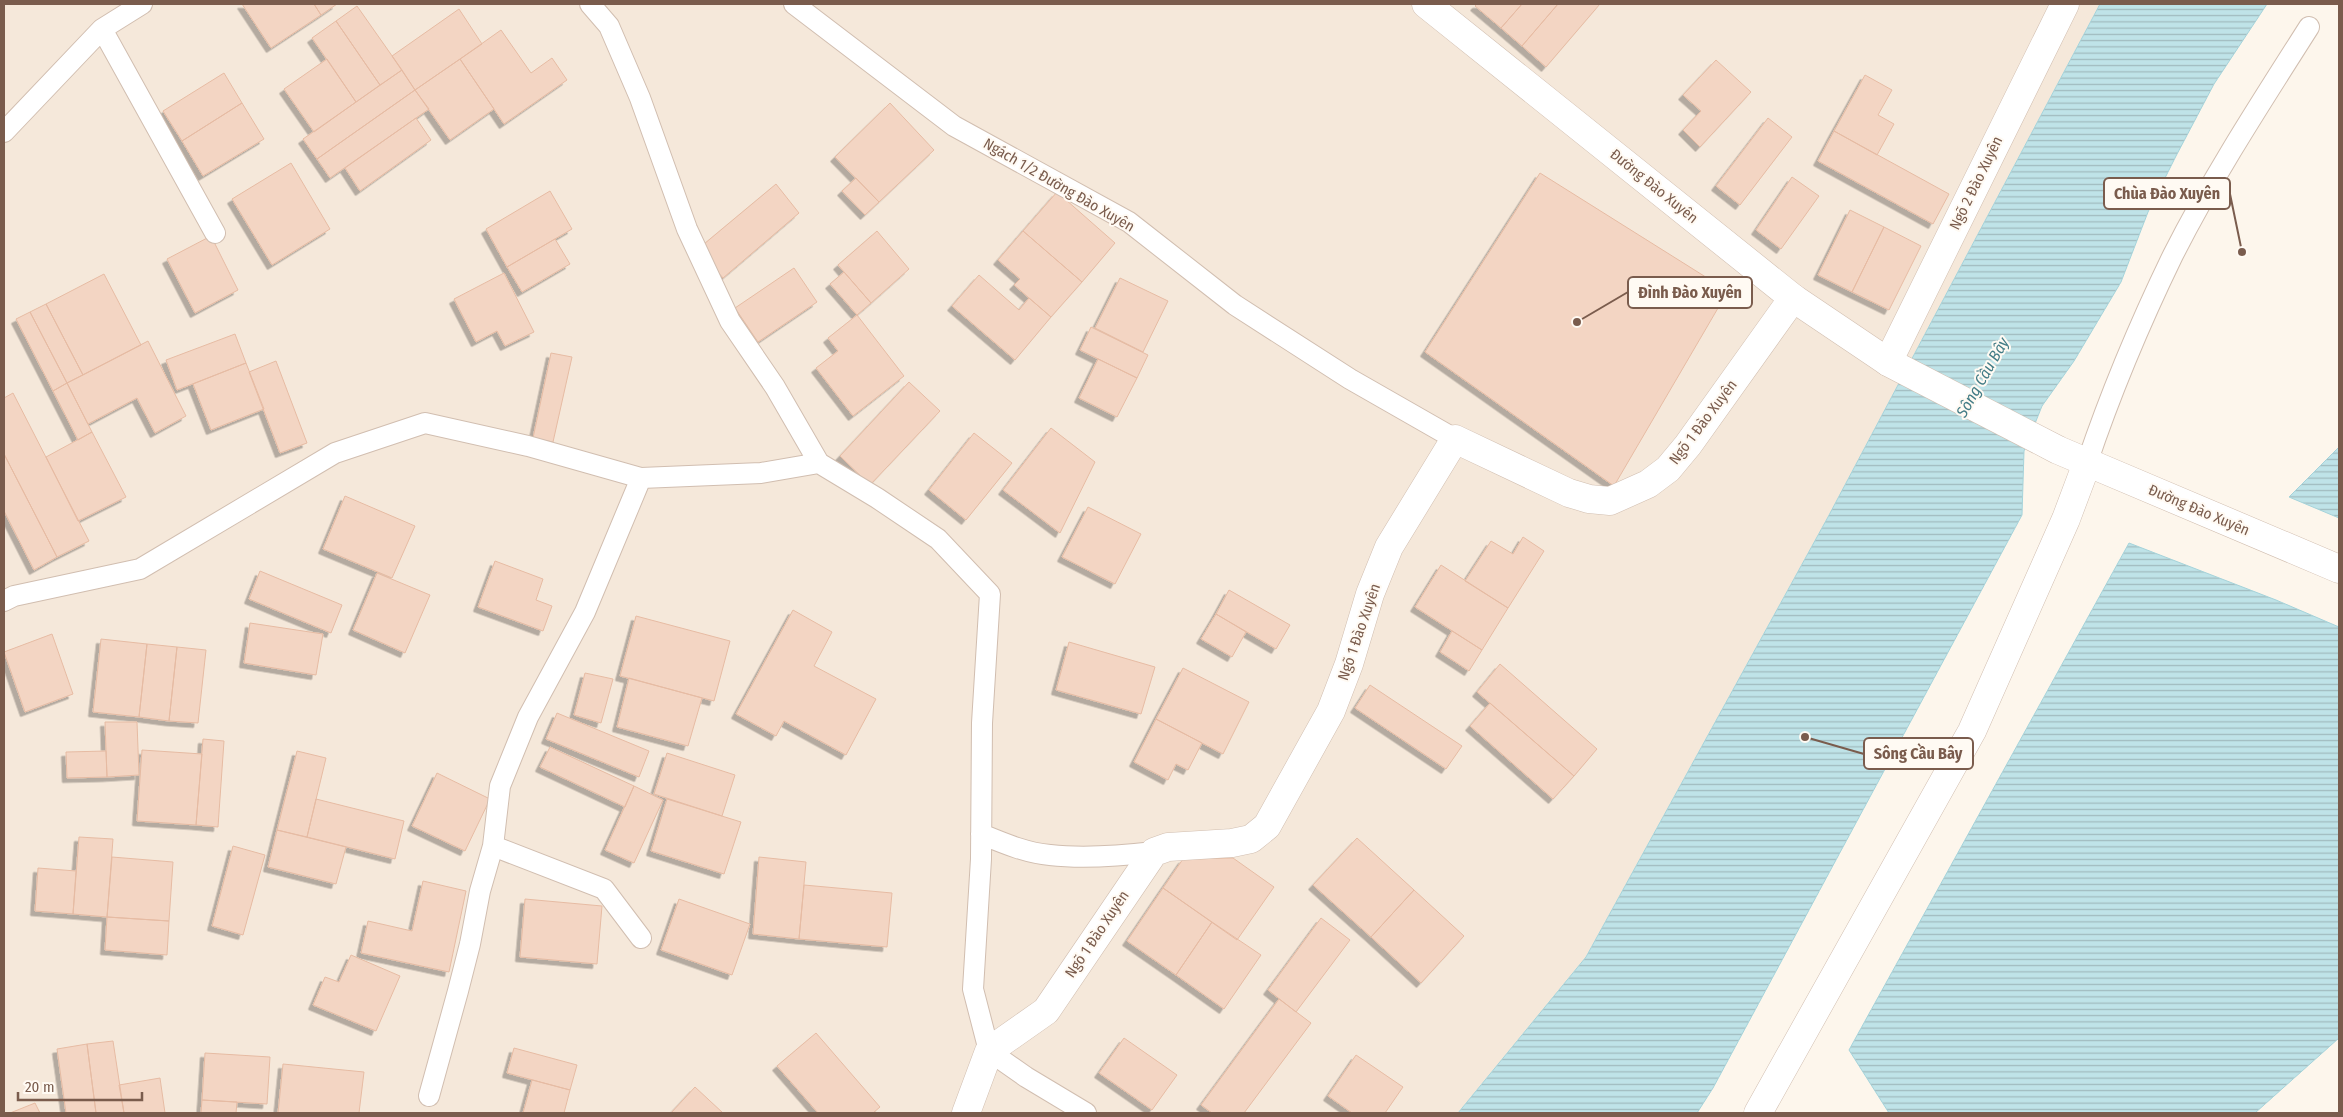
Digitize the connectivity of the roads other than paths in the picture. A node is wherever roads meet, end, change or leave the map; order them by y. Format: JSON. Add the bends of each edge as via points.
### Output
{"nodes":[{"id":1,"x":142,"y":4,"type":"edge"},
{"id":2,"x":590,"y":4,"type":"edge"},
{"id":3,"x":794,"y":4,"type":"edge"},
{"id":4,"x":1426,"y":4,"type":"edge"},
{"id":5,"x":2061,"y":5,"type":"edge"},
{"id":6,"x":2309,"y":27,"type":"dead end"},
{"id":7,"x":102,"y":29,"type":"junction"},
{"id":8,"x":4,"y":132,"type":"edge"},
{"id":9,"x":215,"y":233,"type":"dead end"},
{"id":10,"x":1793,"y":298,"type":"junction"},
{"id":11,"x":1888,"y":362,"type":"junction"},
{"id":12,"x":1455,"y":439,"type":"junction"},
{"id":13,"x":819,"y":463,"type":"junction"},
{"id":14,"x":2087,"y":463,"type":"junction"},
{"id":15,"x":641,"y":478,"type":"junction"},
{"id":16,"x":2339,"y":569,"type":"edge"},
{"id":17,"x":4,"y":600,"type":"edge"},
{"id":18,"x":980,"y":834,"type":"junction"},
{"id":19,"x":493,"y":846,"type":"junction"},
{"id":20,"x":1154,"y":852,"type":"junction"},
{"id":21,"x":642,"y":938,"type":"dead end"},
{"id":22,"x":989,"y":1051,"type":"junction"},
{"id":23,"x":428,"y":1096,"type":"dead end"},
{"id":24,"x":966,"y":1113,"type":"edge"},
{"id":25,"x":1086,"y":1113,"type":"edge"},
{"id":26,"x":1758,"y":1113,"type":"edge"}],
"edges":[{"from":1,"to":7,"type":"lane"},
{"from":2,"to":13,"type":"lane","via":[[609,26],[640,98],[687,229],[730,321],[776,386]]},
{"from":3,"to":12,"type":"lane","name":"Ngách 1/2 Đường Đào Xuyên","via":[[954,126],[1129,222],[1256,319],[1350,379]]},
{"from":4,"to":10,"type":"street","name":"Đường Đào Xuyên"},
{"from":5,"to":11,"type":"street","name":"Ngõ 2 Đào Xuyên"},
{"from":6,"to":14,"type":"lane","via":[[2247,125],[2174,255],[2116,382]]},
{"from":7,"to":8,"type":"lane"},
{"from":7,"to":9,"type":"lane"},
{"from":10,"to":11,"type":"street","name":"Đường Đào Xuyên"},
{"from":10,"to":12,"type":"street","name":"Ngõ 1 Đào Xuyên","via":[[1668,468],[1648,484],[1610,501],[1589,499],[1569,492]]},
{"from":11,"to":14,"type":"street","name":"Đường Đào Xuyên"},
{"from":12,"to":20,"type":"street","name":"Ngõ 1 Đào Xuyên","via":[[1390,547],[1370,594],[1331,711],[1267,826],[1251,839],[1168,847]]},
{"from":13,"to":15,"type":"lane","via":[[761,473]]},
{"from":13,"to":18,"type":"lane","via":[[938,539],[990,594],[982,723]]},
{"from":14,"to":16,"type":"street","name":"Đường Đào Xuyên"},
{"from":14,"to":26,"type":"street","via":[[2066,519],[1972,731]]},
{"from":15,"to":17,"type":"lane","via":[[528,446],[425,423],[334,453],[140,569]]},
{"from":15,"to":19,"type":"lane","via":[[585,612],[528,717],[500,786]]},
{"from":18,"to":20,"type":"lane","via":[[1014,847],[1049,855],[1121,856]]},
{"from":18,"to":22,"type":"lane","via":[[973,989]]},
{"from":19,"to":21,"type":"lane","via":[[604,889]]},
{"from":19,"to":23,"type":"lane"},
{"from":20,"to":22,"type":"street","name":"Ngõ 1 Đào Xuyên","via":[[1046,1011]]},
{"from":22,"to":24,"type":"street"},
{"from":22,"to":25,"type":"lane"}]}
